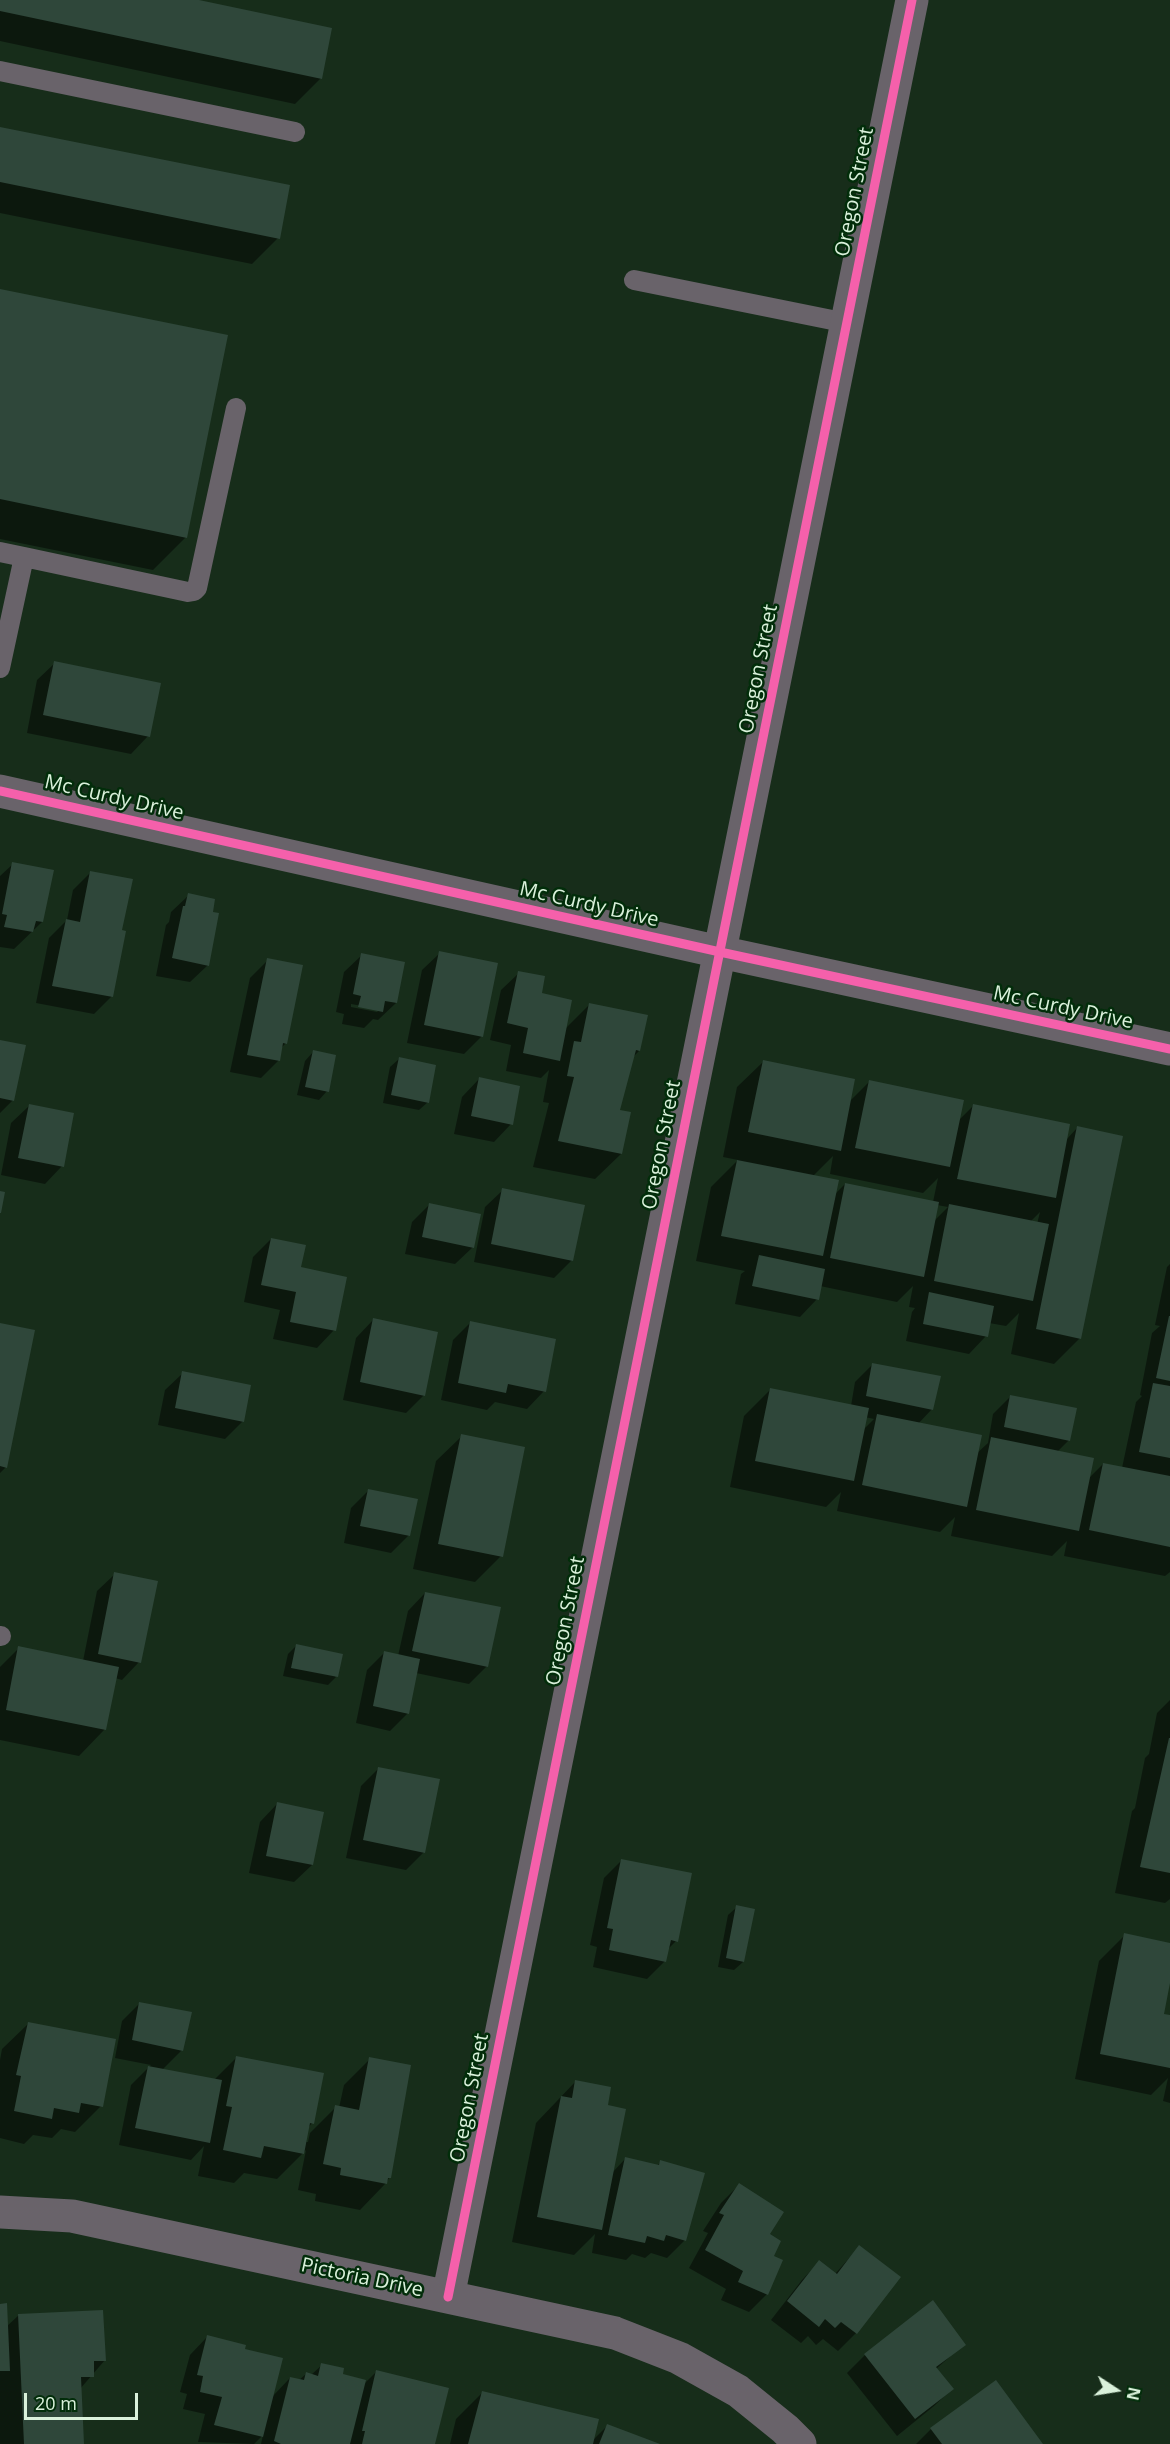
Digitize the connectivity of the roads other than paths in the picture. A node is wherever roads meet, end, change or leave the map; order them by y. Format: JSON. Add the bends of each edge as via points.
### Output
{"nodes":[{"id":1,"x":912,"y":0,"type":"edge"},
{"id":2,"x":0,"y":71,"type":"edge"},
{"id":3,"x":295,"y":132,"type":"dead end"},
{"id":4,"x":634,"y":280,"type":"dead end"},
{"id":5,"x":847,"y":323,"type":"junction"},
{"id":6,"x":236,"y":408,"type":"dead end"},
{"id":7,"x":0,"y":552,"type":"edge"},
{"id":8,"x":24,"y":557,"type":"junction"},
{"id":9,"x":0,"y":669,"type":"edge"},
{"id":10,"x":0,"y":791,"type":"edge"},
{"id":11,"x":720,"y":952,"type":"junction"},
{"id":12,"x":1170,"y":1049,"type":"edge"},
{"id":13,"x":0,"y":2212,"type":"edge"},
{"id":14,"x":448,"y":2297,"type":"junction"},
{"id":15,"x":800,"y":2444,"type":"edge"}],
"edges":[{"from":1,"to":5,"type":"street","name":"Oregon Street"},
{"from":2,"to":3,"type":"lane"},
{"from":4,"to":5,"type":"lane"},
{"from":5,"to":11,"type":"street","name":"Oregon Street"},
{"from":6,"to":8,"type":"lane","via":[[194,591]]},
{"from":7,"to":8,"type":"lane"},
{"from":8,"to":9,"type":"lane"},
{"from":10,"to":11,"type":"street","name":"Mc Curdy Drive"},
{"from":11,"to":12,"type":"street","name":"Mc Curdy Drive"},
{"from":11,"to":14,"type":"street","name":"Oregon Street"},
{"from":13,"to":14,"type":"street","name":"Pictoria Drive","via":[[72,2216]]},
{"from":14,"to":15,"type":"street","name":"Pictoria Drive","via":[[615,2333],[679,2358],[738,2391]]}]}
